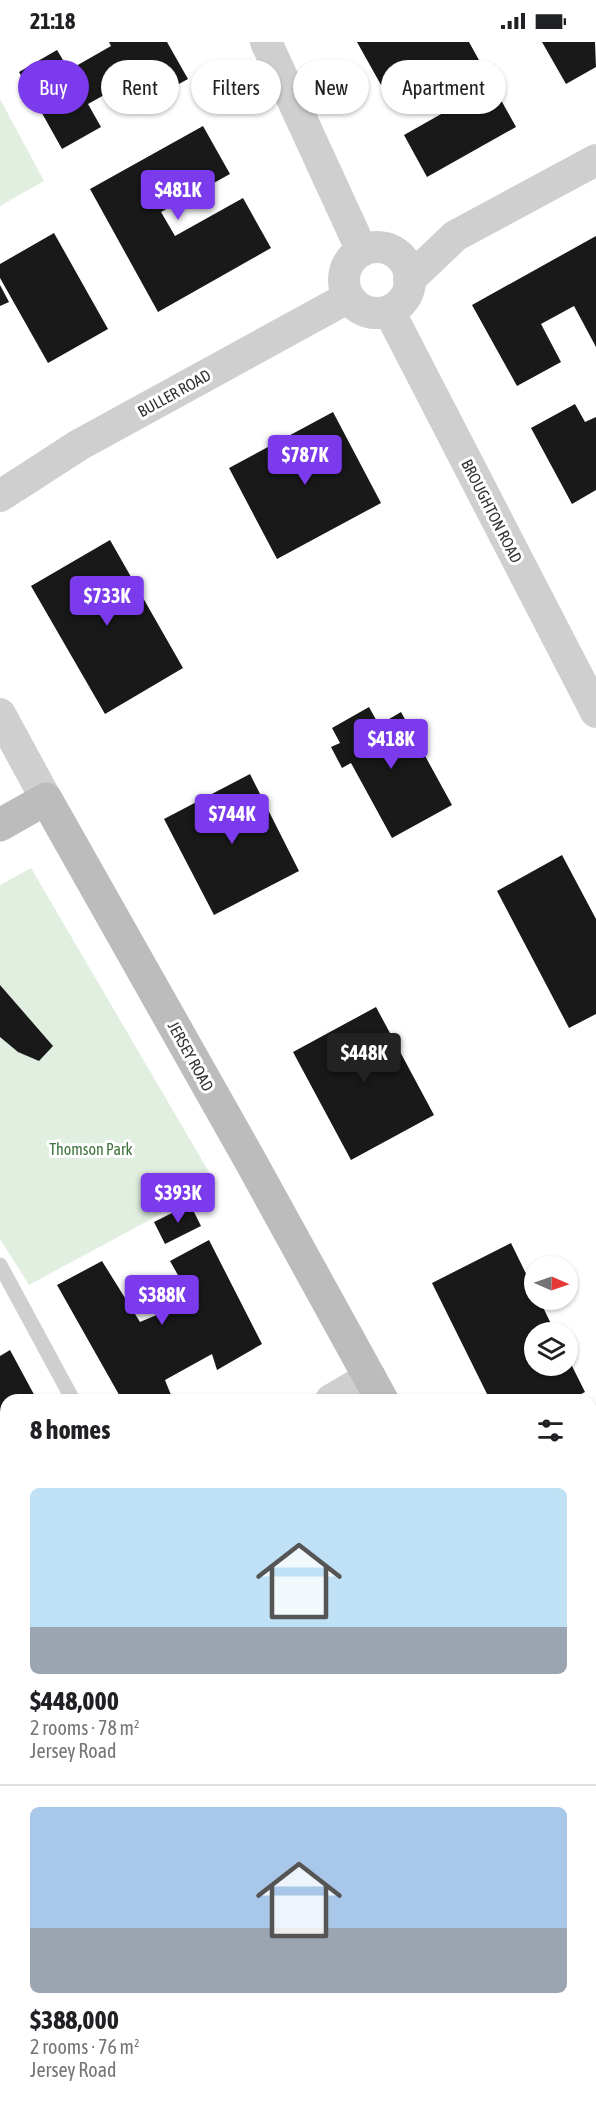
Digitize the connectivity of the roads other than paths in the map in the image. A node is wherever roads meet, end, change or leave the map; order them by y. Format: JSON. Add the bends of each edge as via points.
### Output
{"nodes":[{"id":1,"x":266,"y":42,"type":"edge"},
{"id":2,"x":596,"y":160,"type":"edge"},
{"id":3,"x":362,"y":251,"type":"junction"},
{"id":4,"x":409,"y":280,"type":"junction"},
{"id":5,"x":349,"y":297,"type":"junction"},
{"id":6,"x":389,"y":311,"type":"junction"},
{"id":7,"x":1,"y":495,"type":"edge"},
{"id":8,"x":596,"y":712,"type":"edge"},
{"id":9,"x":0,"y":714,"type":"edge"},
{"id":10,"x":46,"y":799,"type":"junction"},
{"id":11,"x":0,"y":825,"type":"edge"},
{"id":12,"x":0,"y":1265,"type":"edge"},
{"id":13,"x":376,"y":1388,"type":"edge"},
{"id":14,"x":70,"y":1394,"type":"edge"},
{"id":15,"x":354,"y":1394,"type":"edge"}],
"edges":[{"from":1,"to":3,"type":"street"},
{"from":2,"to":4,"type":"street","via":[[455,236]]},
{"from":3,"to":4,"type":"street","via":[[383,248],[394,252],[402,259]]},
{"from":3,"to":5,"type":"street","via":[[347,266],[344,277]]},
{"from":4,"to":6,"type":"street","via":[[404,298]]},
{"from":5,"to":6,"type":"street","via":[[362,310]]},
{"from":5,"to":7,"type":"street","name":"BULLER ROAD","via":[[79,445]]},
{"from":6,"to":8,"type":"street","name":"BROUGHTON ROAD"},
{"from":9,"to":10,"type":"street","name":"JERSEY ROAD"},
{"from":10,"to":11,"type":"street"},
{"from":10,"to":13,"type":"street","name":"JERSEY ROAD"},
{"from":12,"to":14,"type":"lane"},
{"from":13,"to":15,"type":"street"}]}
